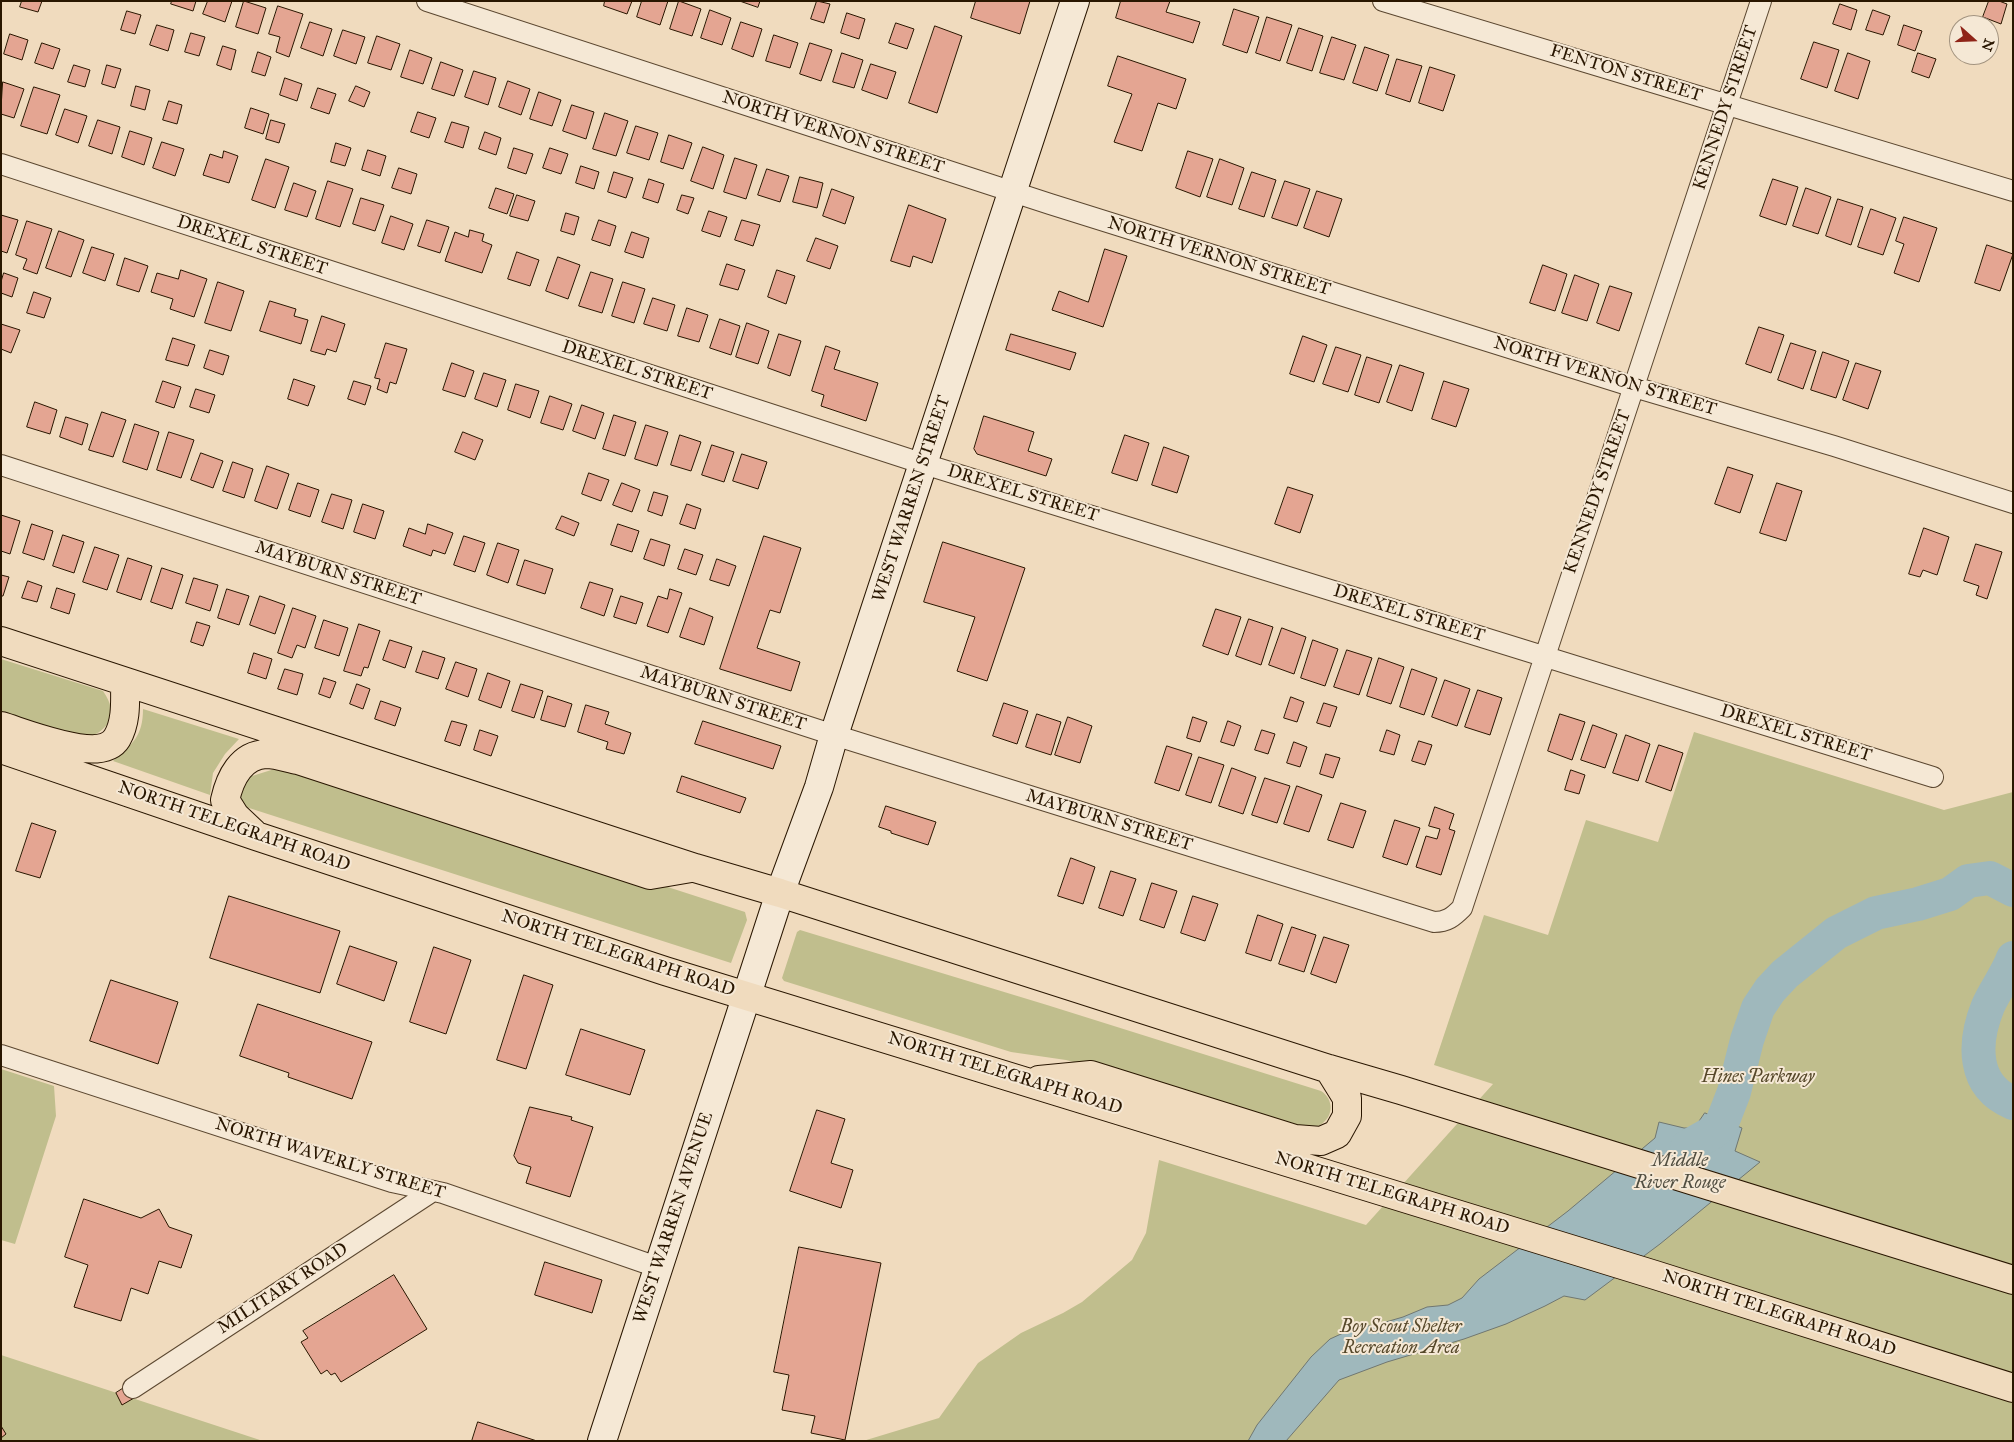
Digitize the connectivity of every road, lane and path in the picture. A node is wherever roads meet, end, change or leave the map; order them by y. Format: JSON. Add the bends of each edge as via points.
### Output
{"nodes":[{"id":1,"x":427,"y":1,"type":"edge"},
{"id":2,"x":1075,"y":1,"type":"edge"},
{"id":3,"x":1383,"y":1,"type":"edge"},
{"id":4,"x":1761,"y":1,"type":"edge"},
{"id":5,"x":1727,"y":104,"type":"junction"},
{"id":6,"x":1,"y":164,"type":"edge"},
{"id":7,"x":1012,"y":191,"type":"junction"},
{"id":8,"x":2013,"y":191,"type":"edge"},
{"id":9,"x":1634,"y":387,"type":"junction"},
{"id":10,"x":924,"y":464,"type":"junction"},
{"id":11,"x":1,"y":465,"type":"edge"},
{"id":12,"x":2013,"y":503,"type":"edge"},
{"id":13,"x":1,"y":641,"type":"edge"},
{"id":14,"x":1543,"y":656,"type":"junction"},
{"id":15,"x":125,"y":682,"type":"junction"},
{"id":16,"x":1,"y":726,"type":"edge"},
{"id":17,"x":834,"y":735,"type":"junction"},
{"id":18,"x":1,"y":749,"type":"edge"},
{"id":19,"x":1933,"y":777,"type":"dead end"},
{"id":20,"x":256,"y":836,"type":"junction"},
{"id":21,"x":694,"y":868,"type":"junction"},
{"id":22,"x":780,"y":893,"type":"junction"},
{"id":23,"x":1447,"y":920,"type":"joint"},
{"id":24,"x":748,"y":996,"type":"junction"},
{"id":25,"x":1,"y":1055,"type":"edge"},
{"id":26,"x":1329,"y":1070,"type":"junction"},
{"id":27,"x":1028,"y":1082,"type":"junction"},
{"id":28,"x":434,"y":1191,"type":"junction"},
{"id":29,"x":657,"y":1267,"type":"junction"},
{"id":30,"x":2013,"y":1280,"type":"edge"},
{"id":31,"x":133,"y":1388,"type":"dead end"},
{"id":32,"x":2013,"y":1388,"type":"edge"},
{"id":33,"x":602,"y":1441,"type":"edge"}],
"edges":[{"from":1,"to":7,"type":"street","name":"NORTH VERNON STREET"},
{"from":2,"to":7,"type":"main road","name":"WEST WARREN STREET"},
{"from":3,"to":5,"type":"street","name":"FENTON STREET"},
{"from":4,"to":5,"type":"street","name":"KENNEDY STREET"},
{"from":5,"to":8,"type":"street","name":"FENTON STREET"},
{"from":5,"to":9,"type":"street","name":"KENNEDY STREET"},
{"from":6,"to":10,"type":"street","name":"DREXEL STREET"},
{"from":7,"to":9,"type":"street","name":"NORTH VERNON STREET"},
{"from":7,"to":10,"type":"main road","name":"WEST WARREN STREET"},
{"from":9,"to":12,"type":"street","name":"NORTH VERNON STREET"},
{"from":9,"to":14,"type":"street","name":"KENNEDY STREET"},
{"from":10,"to":14,"type":"street","name":"DREXEL STREET"},
{"from":10,"to":17,"type":"main road","name":"WEST WARREN STREET"},
{"from":11,"to":17,"type":"street","name":"MAYBURN STREET"},
{"from":13,"to":15,"type":"main road"},
{"from":14,"to":19,"type":"street","name":"DREXEL STREET"},
{"from":14,"to":23,"type":"street","name":"KENNEDY STREET","via":[[1462,908]]},
{"from":15,"to":16,"type":"main road","via":[[123,724],[109,746],[95,749],[66,746]]},
{"from":15,"to":21,"type":"main road"},
{"from":17,"to":22,"type":"main road","name":"WEST WARREN STREET"},
{"from":17,"to":23,"type":"street","name":"MAYBURN STREET","via":[[1434,922]]},
{"from":18,"to":20,"type":"main road","name":"NORTH TELEGRAPH ROAD"},
{"from":20,"to":21,"type":"main road","via":[[235,816],[225,800],[229,783],[239,768],[250,758],[267,754],[298,760],[650,875]]},
{"from":20,"to":24,"type":"main road","name":"NORTH TELEGRAPH ROAD"},
{"from":21,"to":22,"type":"main road"},
{"from":22,"to":24,"type":"main road","name":"WEST WARREN STREET"},
{"from":22,"to":26,"type":"main road"},
{"from":24,"to":27,"type":"main road","name":"NORTH TELEGRAPH ROAD"},
{"from":24,"to":29,"type":"main road","name":"WEST WARREN AVENUE"},
{"from":25,"to":28,"type":"street","name":"NORTH WAVERLY STREET","via":[[392,1182]]},
{"from":26,"to":27,"type":"main road","via":[[1347,1098],[1347,1116],[1337,1134],[1321,1141],[1295,1139],[1091,1075]]},
{"from":26,"to":30,"type":"main road"},
{"from":27,"to":32,"type":"main road","name":"NORTH TELEGRAPH ROAD"},
{"from":28,"to":29,"type":"street","name":"NORTH WAVERLY STREET"},
{"from":28,"to":31,"type":"street","name":"MILITARY ROAD"},
{"from":29,"to":33,"type":"main road","name":"WEST WARREN AVENUE"}]}
